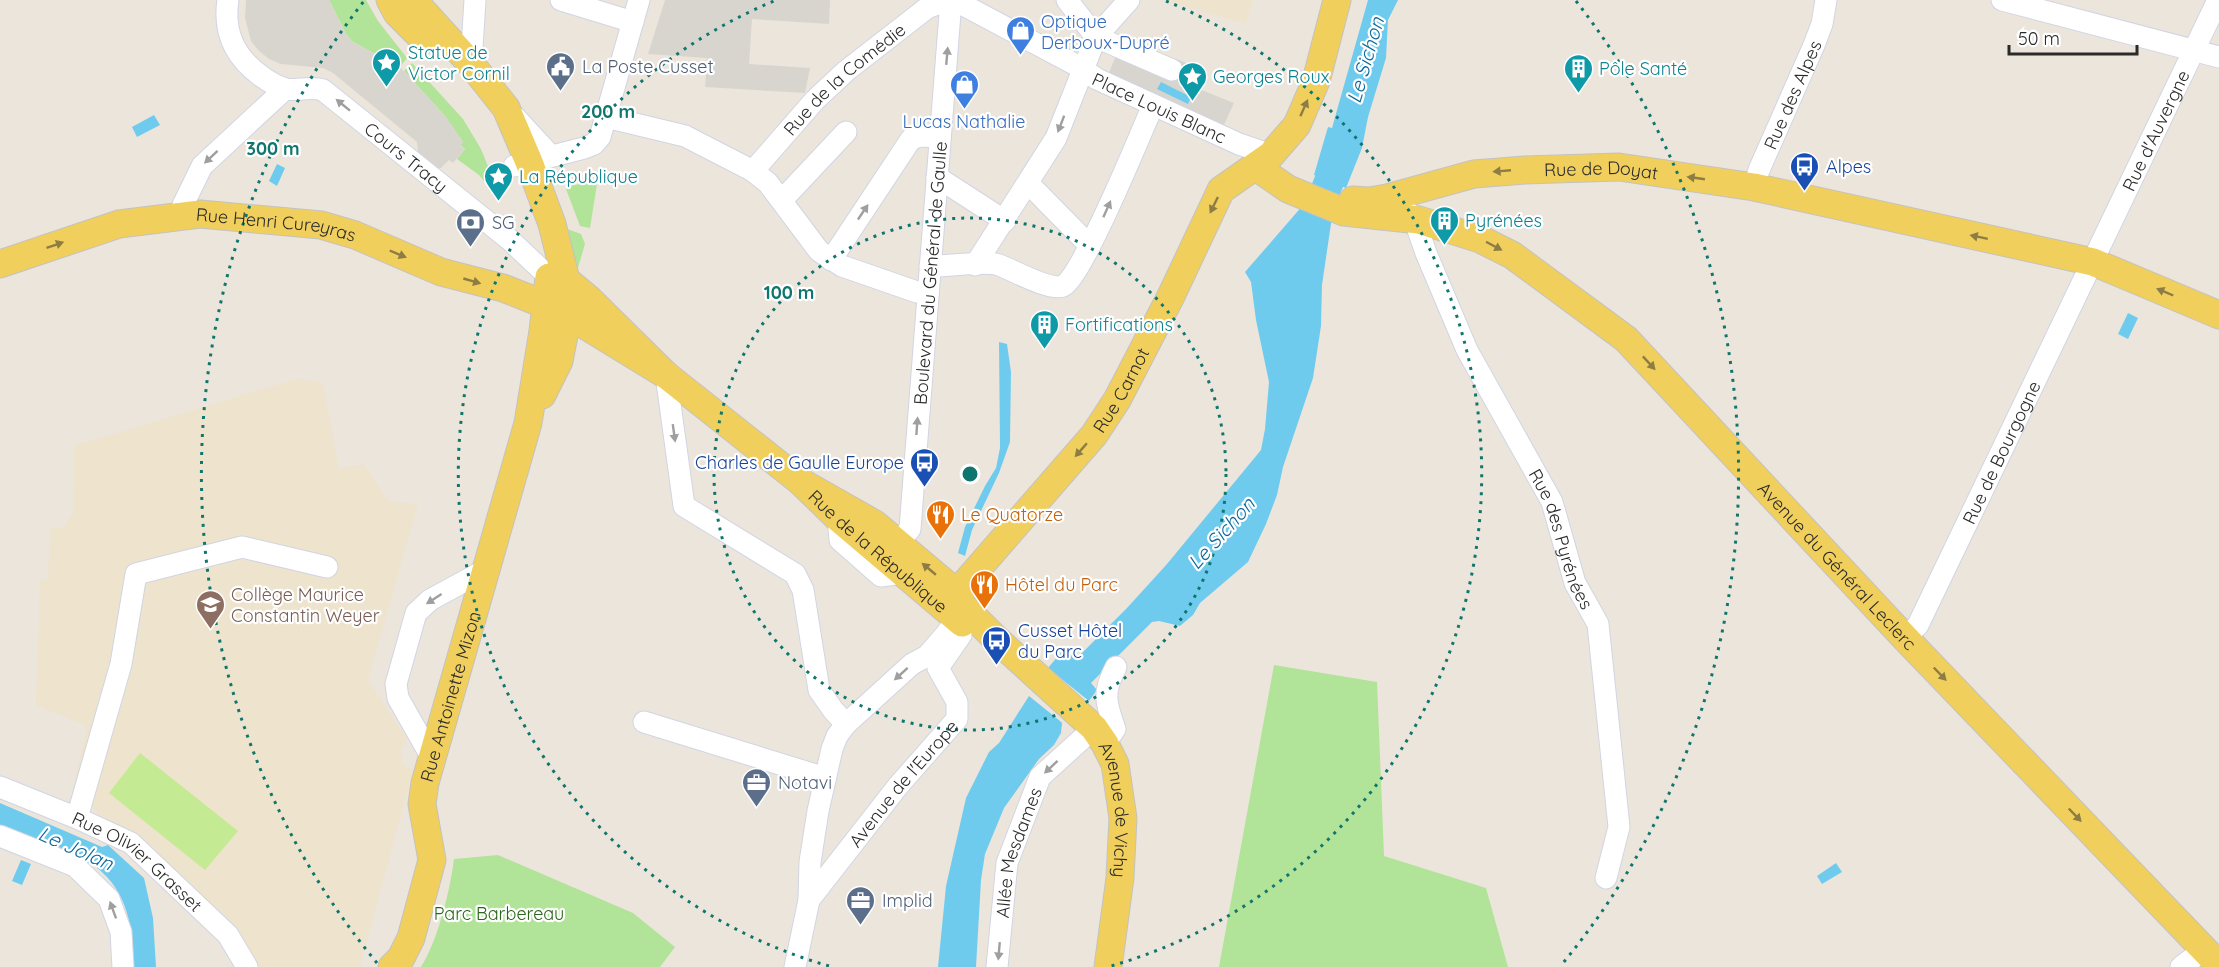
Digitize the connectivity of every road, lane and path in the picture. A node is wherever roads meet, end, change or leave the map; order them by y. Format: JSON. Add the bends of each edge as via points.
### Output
{"nodes":[{"id":1,"x":228,"y":0,"type":"edge"},
{"id":2,"x":390,"y":0,"type":"edge"},
{"id":3,"x":413,"y":0,"type":"edge"},
{"id":4,"x":475,"y":0,"type":"edge"},
{"id":5,"x":561,"y":0,"type":"edge"},
{"id":6,"x":639,"y":0,"type":"edge"},
{"id":7,"x":951,"y":0,"type":"edge"},
{"id":8,"x":1067,"y":0,"type":"edge"},
{"id":9,"x":1128,"y":0,"type":"edge"},
{"id":10,"x":1337,"y":0,"type":"edge"},
{"id":11,"x":1827,"y":0,"type":"edge"},
{"id":12,"x":2002,"y":0,"type":"edge"},
{"id":13,"x":2218,"y":0,"type":"edge"},
{"id":14,"x":633,"y":22,"type":"junction"},
{"id":15,"x":1096,"y":37,"type":"junction"},
{"id":16,"x":2194,"y":51,"type":"junction"},
{"id":17,"x":2219,"y":57,"type":"edge"},
{"id":18,"x":471,"y":64,"type":"junction"},
{"id":19,"x":1083,"y":69,"type":"junction"},
{"id":20,"x":1172,"y":70,"type":"dead end"},
{"id":21,"x":285,"y":89,"type":"junction"},
{"id":22,"x":1154,"y":105,"type":"junction"},
{"id":23,"x":606,"y":117,"type":"junction"},
{"id":24,"x":846,"y":132,"type":"dead end"},
{"id":25,"x":940,"y":137,"type":"junction"},
{"id":26,"x":531,"y":161,"type":"junction"},
{"id":27,"x":1263,"y":161,"type":"junction"},
{"id":28,"x":753,"y":171,"type":"junction"},
{"id":29,"x":937,"y":177,"type":"junction"},
{"id":30,"x":1449,"y":182,"type":"junction"},
{"id":31,"x":1028,"y":183,"type":"junction"},
{"id":32,"x":1754,"y":187,"type":"junction"},
{"id":33,"x":1387,"y":198,"type":"junction"},
{"id":34,"x":782,"y":200,"type":"junction"},
{"id":35,"x":1348,"y":206,"type":"junction"},
{"id":36,"x":181,"y":215,"type":"junction"},
{"id":37,"x":1419,"y":220,"type":"junction"},
{"id":38,"x":1005,"y":222,"type":"junction"},
{"id":39,"x":1090,"y":246,"type":"junction"},
{"id":40,"x":831,"y":260,"type":"junction"},
{"id":41,"x":2093,"y":262,"type":"junction"},
{"id":42,"x":0,"y":264,"type":"edge"},
{"id":43,"x":975,"y":265,"type":"junction"},
{"id":44,"x":930,"y":266,"type":"junction"},
{"id":45,"x":558,"y":278,"type":"junction"},
{"id":46,"x":503,"y":288,"type":"junction"},
{"id":47,"x":928,"y":294,"type":"junction"},
{"id":48,"x":557,"y":310,"type":"junction"},
{"id":49,"x":2219,"y":315,"type":"edge"},
{"id":50,"x":603,"y":327,"type":"junction"},
{"id":51,"x":559,"y":361,"type":"junction"},
{"id":52,"x":666,"y":375,"type":"junction"},
{"id":53,"x":528,"y":423,"type":"junction"},
{"id":54,"x":801,"y":482,"type":"junction"},
{"id":55,"x":894,"y":558,"type":"junction"},
{"id":56,"x":327,"y":567,"type":"dead end"},
{"id":57,"x":485,"y":570,"type":"junction"},
{"id":58,"x":960,"y":616,"type":"junction"},
{"id":59,"x":1905,"y":638,"type":"junction"},
{"id":60,"x":932,"y":662,"type":"junction"},
{"id":61,"x":1116,"y":667,"type":"dead end"},
{"id":62,"x":1040,"y":680,"type":"junction"},
{"id":63,"x":644,"y":722,"type":"dead end"},
{"id":64,"x":846,"y":724,"type":"junction"},
{"id":65,"x":1092,"y":728,"type":"junction"},
{"id":66,"x":432,"y":758,"type":"junction"},
{"id":67,"x":825,"y":780,"type":"junction"},
{"id":68,"x":0,"y":787,"type":"edge"},
{"id":69,"x":77,"y":818,"type":"junction"},
{"id":70,"x":0,"y":836,"type":"edge"},
{"id":71,"x":810,"y":862,"type":"junction"},
{"id":72,"x":834,"y":866,"type":"junction"},
{"id":73,"x":1605,"y":878,"type":"dead end"},
{"id":74,"x":809,"y":900,"type":"junction"},
{"id":75,"x":2212,"y":957,"type":"edge"},
{"id":76,"x":123,"y":967,"type":"edge"},
{"id":77,"x":247,"y":967,"type":"edge"},
{"id":78,"x":392,"y":967,"type":"edge"},
{"id":79,"x":795,"y":967,"type":"edge"},
{"id":80,"x":997,"y":967,"type":"edge"},
{"id":81,"x":1108,"y":967,"type":"edge"},
{"id":82,"x":2181,"y":967,"type":"edge"}],
"edges":[{"from":1,"to":21,"type":"street","via":[[228,34],[236,52],[248,67]]},
{"from":2,"to":26,"type":"main road"},
{"from":3,"to":18,"type":"main road"},
{"from":4,"to":18,"type":"street"},
{"from":5,"to":14,"type":"street"},
{"from":6,"to":14,"type":"street"},
{"from":7,"to":19,"type":"street","name":"Place Louis Blanc"},
{"from":25,"to":7,"type":"street","name":"Boulevard du Général de Gaulle","one_way":true},
{"from":7,"to":28,"type":"street","name":"Rue de la Comédie","via":[[927,8],[846,71]]},
{"from":8,"to":15,"type":"street"},
{"from":9,"to":15,"type":"street"},
{"from":27,"to":10,"type":"main road","name":"Rue Carnot","one_way":true,"via":[[1297,125],[1316,81]]},
{"from":11,"to":32,"type":"street","name":"Rue des Alpes","via":[[1814,45]]},
{"from":12,"to":16,"type":"street"},
{"from":13,"to":16,"type":"street","name":"Rue d'Auvergne"},
{"from":14,"to":23,"type":"street"},
{"from":15,"to":19,"type":"street"},
{"from":15,"to":20,"type":"street","name":"Place Louis Blanc"},
{"from":16,"to":17,"type":"street"},
{"from":16,"to":41,"type":"street","name":"Rue d'Auvergne"},
{"from":18,"to":26,"type":"main road","via":[[506,108]]},
{"from":19,"to":22,"type":"street","name":"Place Louis Blanc"},
{"from":19,"to":31,"type":"street","one_way":true,"via":[[1056,138]]},
{"from":21,"to":36,"type":"street","one_way":true,"via":[[202,166]]},
{"from":45,"to":21,"type":"street","name":"Cours Tracy","one_way":true,"via":[[323,90]]},
{"from":22,"to":27,"type":"street","name":"Place Louis Blanc","via":[[1239,144]]},
{"from":39,"to":22,"type":"street","one_way":true},
{"from":23,"to":26,"type":"street","via":[[594,144]]},
{"from":23,"to":28,"type":"street","via":[[685,136]]},
{"from":24,"to":34,"type":"street"},
{"from":25,"to":29,"type":"street","name":"Boulevard du Général de Gaulle"},
{"from":40,"to":25,"type":"street","one_way":true,"via":[[911,139]]},
{"from":26,"to":45,"type":"main road","via":[[555,235]]},
{"from":27,"to":35,"type":"main road","via":[[1291,182]]},
{"from":27,"to":58,"type":"main road","name":"Rue Carnot","one_way":true,"via":[[1221,190],[1118,400],[1094,435],[967,581]]},
{"from":28,"to":34,"type":"street"},
{"from":29,"to":38,"type":"street"},
{"from":29,"to":44,"type":"street","name":"Boulevard du Général de Gaulle"},
{"from":32,"to":30,"type":"main road","name":"Rue de Doyat","one_way":true,"via":[[1619,167],[1474,174]]},
{"from":30,"to":33,"type":"main road","name":"Rue de Doyat"},
{"from":30,"to":37,"type":"main road"},
{"from":31,"to":38,"type":"street"},
{"from":31,"to":39,"type":"street"},
{"from":41,"to":32,"type":"main road","name":"Rue de Doyat","one_way":true},
{"from":33,"to":35,"type":"main road","name":"Rue de Doyat"},
{"from":33,"to":37,"type":"street"},
{"from":34,"to":40,"type":"street","via":[[819,251]]},
{"from":35,"to":37,"type":"main road","name":"Avenue du Général Leclerc"},
{"from":42,"to":36,"type":"main road","name":"Rue Henri Cureyras","one_way":true,"via":[[119,224]]},
{"from":36,"to":46,"type":"main road","name":"Rue Henri Cureyras","one_way":true,"via":[[321,225],[355,235],[441,272]]},
{"from":37,"to":59,"type":"main road","name":"Avenue du Général Leclerc","one_way":true,"via":[[1480,239],[1512,255],[1626,339]]},
{"from":37,"to":73,"type":"street","name":"Rue des Pyrénées","via":[[1426,253],[1467,350],[1552,502],[1575,583],[1598,624],[1619,827]]},
{"from":38,"to":43,"type":"street"},
{"from":39,"to":43,"type":"street","via":[[1064,286],[1052,286],[995,264]]},
{"from":40,"to":47,"type":"street"},
{"from":49,"to":41,"type":"main road","name":"Rue de Doyat","one_way":true},
{"from":41,"to":59,"type":"street","name":"Rue de Bourgogne","via":[[1918,625]]},
{"from":43,"to":44,"type":"street"},
{"from":44,"to":47,"type":"street","name":"Boulevard du Général de Gaulle"},
{"from":45,"to":46,"type":"street"},
{"from":45,"to":48,"type":"main road"},
{"from":45,"to":50,"type":"main road","name":"Rue de la République","via":[[590,300]]},
{"from":46,"to":48,"type":"main road","name":"Rue Henri Cureyras"},
{"from":55,"to":47,"type":"street","name":"Boulevard du Général de Gaulle","one_way":true,"via":[[910,529]]},
{"from":48,"to":50,"type":"main road","name":"Rue de la République"},
{"from":48,"to":51,"type":"main road","name":"Rue Antoinette Mizon"},
{"from":48,"to":53,"type":"main road","name":"Rue Antoinette Mizon"},
{"from":50,"to":51,"type":"main road","name":"Rue Antoinette Mizon"},
{"from":50,"to":52,"type":"main road","name":"Rue de la République"},
{"from":51,"to":53,"type":"main road","name":"Rue Antoinette Mizon"},
{"from":52,"to":54,"type":"main road","name":"Rue de la République"},
{"from":52,"to":64,"type":"street","one_way":true,"via":[[684,506],[795,574],[803,590],[819,690]]},
{"from":53,"to":57,"type":"main road","name":"Rue Antoinette Mizon"},
{"from":54,"to":55,"type":"main road","name":"Rue de la République","via":[[838,518]]},
{"from":54,"to":55,"type":"main road","name":"Rue de la République","via":[[875,524]]},
{"from":55,"to":58,"type":"main road","name":"Rue de la République","via":[[945,583]]},
{"from":56,"to":69,"type":"street","via":[[242,547],[136,574],[121,664]]},
{"from":57,"to":66,"type":"main road","name":"Rue Antoinette Mizon"},
{"from":57,"to":66,"type":"street","one_way":true,"via":[[430,600],[416,613],[413,623],[396,684],[398,698]]},
{"from":58,"to":60,"type":"street","name":"Avenue de l'Europe"},
{"from":58,"to":62,"type":"main road","name":"Avenue de Vichy","via":[[1004,658]]},
{"from":58,"to":62,"type":"main road","name":"Avenue de Vichy","via":[[1011,650]]},
{"from":59,"to":75,"type":"main road","name":"Avenue du Général Leclerc","one_way":true},
{"from":60,"to":64,"type":"street","name":"Avenue de l'Europe","one_way":true,"via":[[912,664]]},
{"from":60,"to":72,"type":"street","name":"Avenue de l'Europe","via":[[957,702],[957,719]]},
{"from":61,"to":65,"type":"street","via":[[1107,683],[1106,705],[1115,729]]},
{"from":62,"to":65,"type":"main road","name":"Avenue de Vichy"},
{"from":63,"to":67,"type":"street"},
{"from":64,"to":67,"type":"street","name":"Avenue de l'Europe","via":[[837,736]]},
{"from":65,"to":80,"type":"street","name":"Allée Mesdames","one_way":true,"via":[[1040,777],[1007,862]]},
{"from":65,"to":81,"type":"main road","name":"Avenue de Vichy","via":[[1115,764],[1123,818],[1120,879]]},
{"from":66,"to":78,"type":"main road","name":"Rue Antoinette Mizon","via":[[422,804],[432,860],[411,938]]},
{"from":67,"to":71,"type":"street","name":"Avenue de l'Europe"},
{"from":68,"to":69,"type":"street","name":"Rue Olivier Grasset"},
{"from":69,"to":77,"type":"street","name":"Rue Olivier Grasset","via":[[131,843],[228,935]]},
{"from":76,"to":70,"type":"street","one_way":true,"via":[[121,932],[109,899],[75,866]]},
{"from":71,"to":72,"type":"street","via":[[815,868]]},
{"from":71,"to":74,"type":"street","name":"Avenue de l'Europe"},
{"from":72,"to":74,"type":"street","name":"Avenue de l'Europe"},
{"from":74,"to":79,"type":"street","name":"Avenue de l'Europe"},
{"from":75,"to":82,"type":"street"}]}
